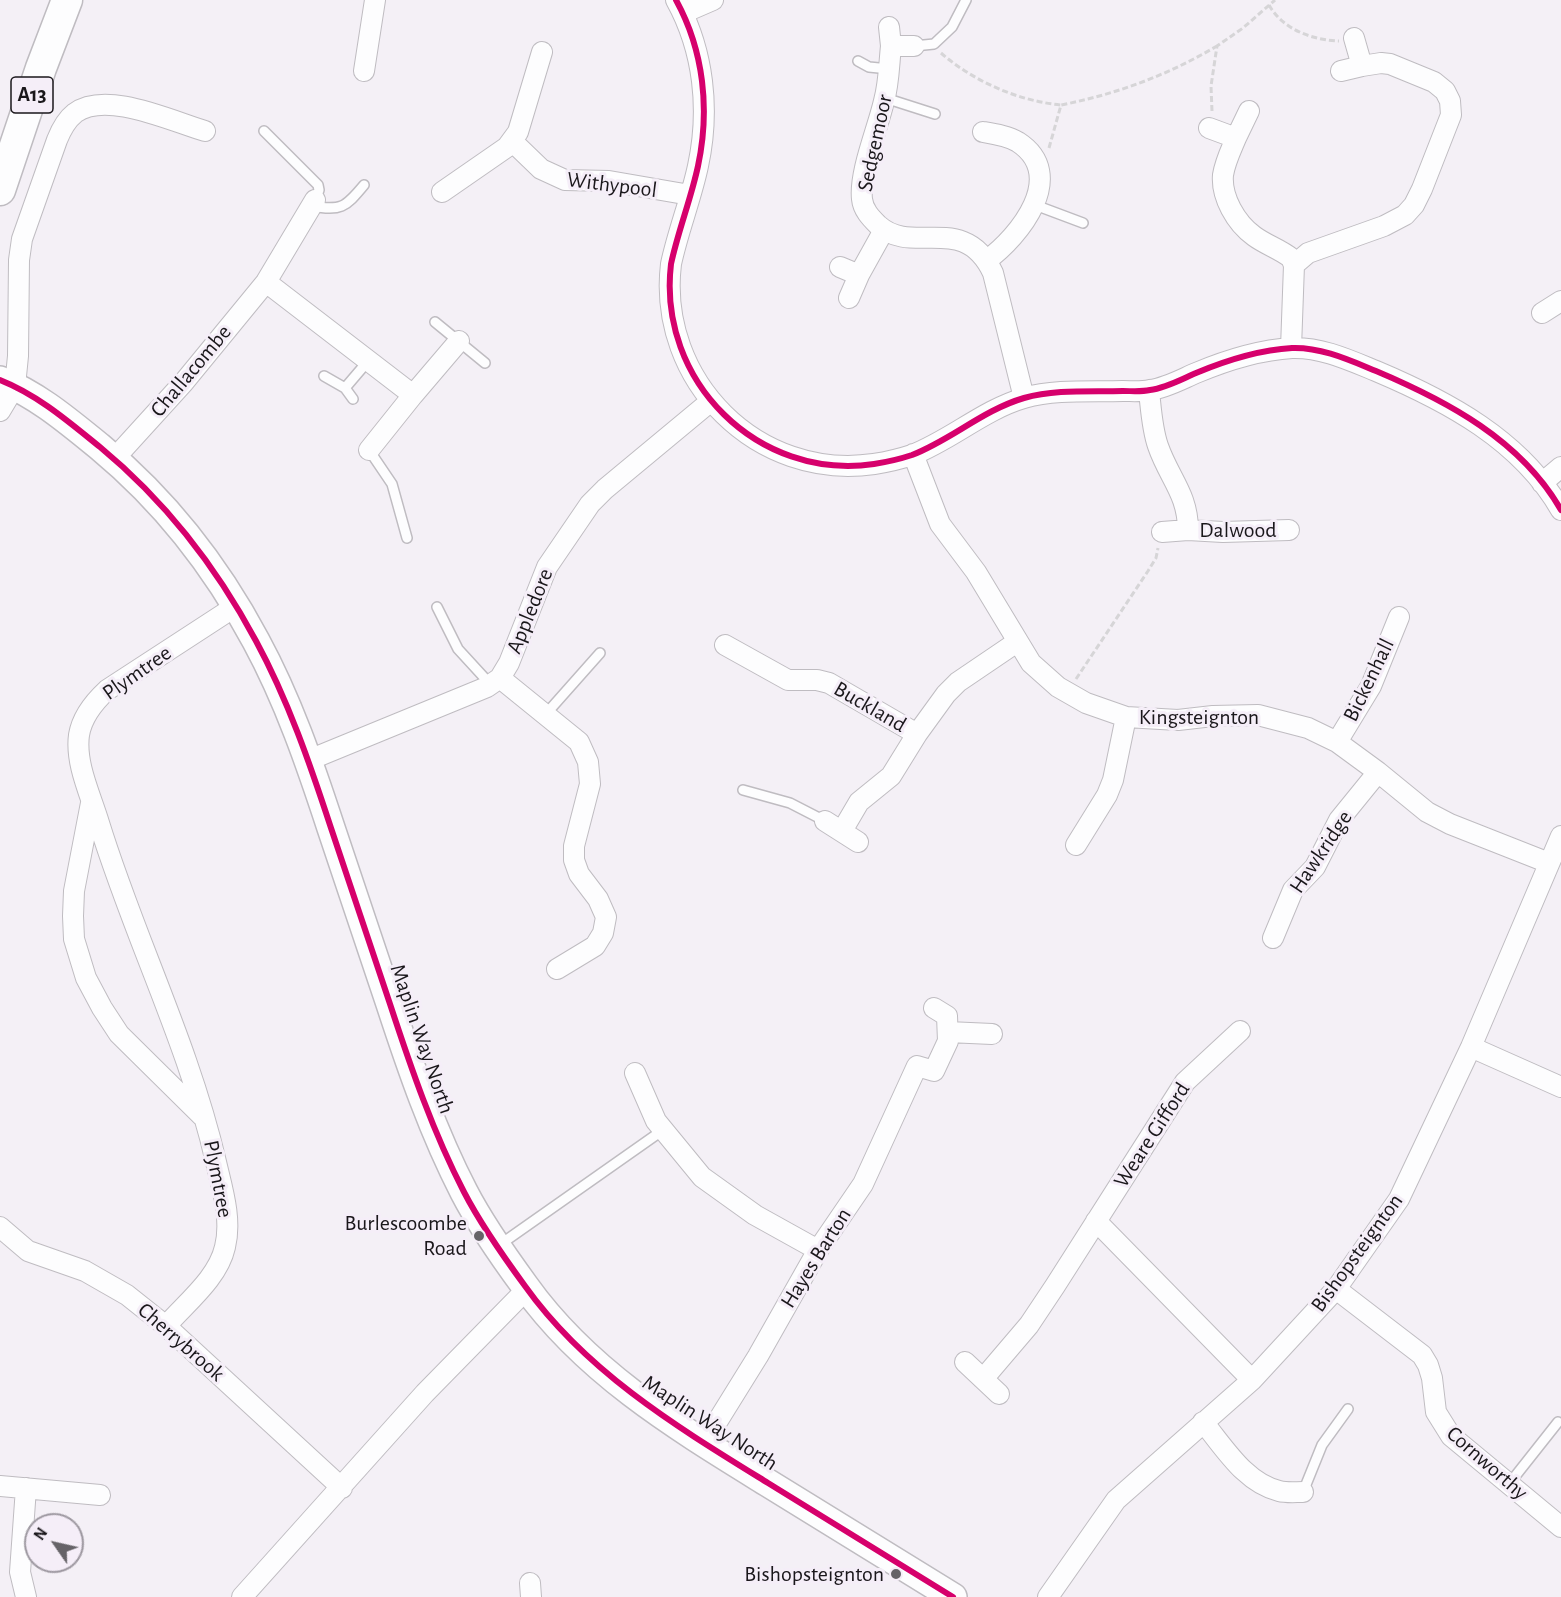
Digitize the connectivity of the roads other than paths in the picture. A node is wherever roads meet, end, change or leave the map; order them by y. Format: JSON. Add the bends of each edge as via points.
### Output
{"nodes":[{"id":1,"x":67,"y":0,"type":"edge"},
{"id":2,"x":375,"y":0,"type":"edge"},
{"id":3,"x":713,"y":0,"type":"edge"},
{"id":4,"x":966,"y":0,"type":"edge"},
{"id":5,"x":680,"y":6,"type":"edge"},
{"id":6,"x":1349,"y":40,"type":"road end"},
{"id":7,"x":924,"y":45,"type":"joint"},
{"id":8,"x":542,"y":52,"type":"dead end"},
{"id":9,"x":858,"y":62,"type":"dead end"},
{"id":10,"x":1362,"y":66,"type":"junction"},
{"id":11,"x":889,"y":69,"type":"junction"},
{"id":12,"x":364,"y":71,"type":"dead end"},
{"id":13,"x":1341,"y":71,"type":"dead end"},
{"id":14,"x":885,"y":98,"type":"junction"},
{"id":15,"x":1249,"y":111,"type":"dead end"},
{"id":16,"x":935,"y":114,"type":"dead end"},
{"id":17,"x":1209,"y":128,"type":"road end"},
{"id":18,"x":205,"y":131,"type":"dead end"},
{"id":19,"x":264,"y":131,"type":"dead end"},
{"id":20,"x":983,"y":132,"type":"dead end"},
{"id":21,"x":1236,"y":138,"type":"junction"},
{"id":22,"x":512,"y":141,"type":"junction"},
{"id":23,"x":364,"y":185,"type":"dead end"},
{"id":24,"x":0,"y":190,"type":"edge"},
{"id":25,"x":442,"y":192,"type":"dead end"},
{"id":26,"x":690,"y":195,"type":"junction"},
{"id":27,"x":313,"y":203,"type":"junction"},
{"id":28,"x":1035,"y":205,"type":"junction"},
{"id":29,"x":1083,"y":222,"type":"dead end"},
{"id":30,"x":884,"y":230,"type":"junction"},
{"id":31,"x":987,"y":260,"type":"junction"},
{"id":32,"x":1294,"y":265,"type":"junction"},
{"id":33,"x":266,"y":282,"type":"junction"},
{"id":34,"x":849,"y":298,"type":"dead end"},
{"id":35,"x":1561,"y":301,"type":"edge"},
{"id":36,"x":1542,"y":313,"type":"dead end"},
{"id":37,"x":435,"y":322,"type":"dead end"},
{"id":38,"x":459,"y":341,"type":"junction"},
{"id":39,"x":1291,"y":348,"type":"junction"},
{"id":40,"x":368,"y":361,"type":"junction"},
{"id":41,"x":485,"y":363,"type":"dead end"},
{"id":42,"x":324,"y":376,"type":"dead end"},
{"id":43,"x":7,"y":383,"type":"edge"},
{"id":44,"x":345,"y":388,"type":"junction"},
{"id":45,"x":1149,"y":391,"type":"junction"},
{"id":46,"x":413,"y":394,"type":"junction"},
{"id":47,"x":1024,"y":398,"type":"junction"},
{"id":48,"x":353,"y":399,"type":"dead end"},
{"id":49,"x":711,"y":401,"type":"junction"},
{"id":50,"x":0,"y":411,"type":"edge"},
{"id":51,"x":369,"y":450,"type":"joint"},
{"id":52,"x":914,"y":454,"type":"junction"},
{"id":53,"x":114,"y":459,"type":"junction"},
{"id":54,"x":1561,"y":467,"type":"edge"},
{"id":55,"x":1542,"y":483,"type":"junction"},
{"id":56,"x":1561,"y":510,"type":"edge"},
{"id":57,"x":1188,"y":530,"type":"junction"},
{"id":58,"x":1289,"y":530,"type":"dead end"},
{"id":59,"x":1162,"y":532,"type":"road end"},
{"id":60,"x":407,"y":537,"type":"dead end"},
{"id":61,"x":236,"y":606,"type":"junction"},
{"id":62,"x":437,"y":607,"type":"dead end"},
{"id":63,"x":1399,"y":617,"type":"dead end"},
{"id":64,"x":1017,"y":642,"type":"junction"},
{"id":65,"x":725,"y":645,"type":"dead end"},
{"id":66,"x":600,"y":653,"type":"dead end"},
{"id":67,"x":495,"y":681,"type":"junction"},
{"id":68,"x":545,"y":714,"type":"junction"},
{"id":69,"x":1126,"y":717,"type":"junction"},
{"id":70,"x":917,"y":734,"type":"junction"},
{"id":71,"x":1337,"y":742,"type":"junction"},
{"id":72,"x":309,"y":760,"type":"junction"},
{"id":73,"x":1378,"y":772,"type":"junction"},
{"id":74,"x":743,"y":790,"type":"dead end"},
{"id":75,"x":92,"y":800,"type":"junction"},
{"id":76,"x":842,"y":831,"type":"joint"},
{"id":77,"x":1561,"y":836,"type":"edge"},
{"id":78,"x":1076,"y":845,"type":"dead end"},
{"id":79,"x":108,"y":853,"type":"junction"},
{"id":80,"x":82,"y":854,"type":"junction"},
{"id":81,"x":1549,"y":863,"type":"junction"},
{"id":82,"x":1273,"y":938,"type":"dead end"},
{"id":83,"x":556,"y":969,"type":"dead end"},
{"id":84,"x":934,"y":1008,"type":"dead end"},
{"id":85,"x":1240,"y":1031,"type":"dead end"},
{"id":86,"x":948,"y":1032,"type":"junction"},
{"id":87,"x":992,"y":1034,"type":"dead end"},
{"id":88,"x":1471,"y":1047,"type":"junction"},
{"id":89,"x":188,"y":1066,"type":"junction"},
{"id":90,"x":635,"y":1073,"type":"dead end"},
{"id":91,"x":168,"y":1080,"type":"junction"},
{"id":92,"x":1561,"y":1087,"type":"edge"},
{"id":93,"x":207,"y":1120,"type":"junction"},
{"id":94,"x":663,"y":1130,"type":"junction"},
{"id":95,"x":1096,"y":1221,"type":"junction"},
{"id":96,"x":0,"y":1227,"type":"edge"},
{"id":97,"x":498,"y":1246,"type":"junction"},
{"id":98,"x":818,"y":1250,"type":"junction"},
{"id":99,"x":526,"y":1289,"type":"junction"},
{"id":100,"x":1336,"y":1289,"type":"junction"},
{"id":101,"x":166,"y":1326,"type":"junction"},
{"id":102,"x":965,"y":1362,"type":"dead end"},
{"id":103,"x":984,"y":1379,"type":"junction"},
{"id":104,"x":1252,"y":1380,"type":"junction"},
{"id":105,"x":999,"y":1394,"type":"dead end"},
{"id":106,"x":1348,"y":1409,"type":"dead end"},
{"id":107,"x":1203,"y":1422,"type":"junction"},
{"id":108,"x":1558,"y":1422,"type":"dead end"},
{"id":109,"x":704,"y":1443,"type":"junction"},
{"id":110,"x":1509,"y":1484,"type":"junction"},
{"id":111,"x":0,"y":1486,"type":"edge"},
{"id":112,"x":26,"y":1488,"type":"junction"},
{"id":113,"x":342,"y":1488,"type":"junction"},
{"id":114,"x":1303,"y":1492,"type":"joint"},
{"id":115,"x":100,"y":1495,"type":"dead end"},
{"id":116,"x":1561,"y":1527,"type":"edge"},
{"id":117,"x":26,"y":1597,"type":"edge"},
{"id":118,"x":242,"y":1597,"type":"edge"},
{"id":119,"x":953,"y":1597,"type":"edge"},
{"id":120,"x":1048,"y":1597,"type":"edge"}],
"edges":[{"from":1,"to":24,"type":"main road","number":"A13"},
{"from":2,"to":12,"type":"street"},
{"from":3,"to":5,"type":"street"},
{"from":4,"to":7,"type":"lane","via":[[952,27]]},
{"from":5,"to":26,"type":"street","via":[[701,69],[704,106],[703,137]]},
{"from":6,"to":10,"type":"street"},
{"from":7,"to":11,"type":"street","name":"Sedgemoor","via":[[890,37]]},
{"from":8,"to":22,"type":"street"},
{"from":9,"to":11,"type":"lane"},
{"from":10,"to":13,"type":"street"},
{"from":10,"to":32,"type":"street","via":[[1390,64],[1434,82],[1445,91],[1451,115],[1422,189],[1405,215],[1308,253]]},
{"from":11,"to":14,"type":"street","name":"Sedgemoor"},
{"from":14,"to":16,"type":"lane"},
{"from":14,"to":30,"type":"street","name":"Sedgemoor","via":[[862,188],[868,215]]},
{"from":15,"to":21,"type":"street"},
{"from":17,"to":21,"type":"street"},
{"from":18,"to":43,"type":"street","via":[[106,104],[75,113],[64,125],[22,239],[18,356]]},
{"from":19,"to":27,"type":"lane","via":[[318,185]]},
{"from":20,"to":28,"type":"street","via":[[1019,143],[1033,158],[1039,176]]},
{"from":21,"to":32,"type":"street","via":[[1223,174],[1230,207],[1252,235],[1291,258]]},
{"from":22,"to":25,"type":"street"},
{"from":22,"to":26,"type":"street","name":"Withypool","via":[[556,177],[581,182],[609,181]]},
{"from":23,"to":27,"type":"lane","via":[[344,206],[333,210]]},
{"from":26,"to":49,"type":"street","via":[[671,264],[670,303],[679,345]]},
{"from":27,"to":33,"type":"street","name":"Challacombe"},
{"from":28,"to":29,"type":"lane"},
{"from":28,"to":31,"type":"street","via":[[1017,233]]},
{"from":30,"to":31,"type":"street","via":[[905,236],[960,240],[980,251]]},
{"from":30,"to":34,"type":"street","via":[[849,271]]},
{"from":31,"to":47,"type":"street"},
{"from":32,"to":39,"type":"street"},
{"from":33,"to":40,"type":"street"},
{"from":33,"to":53,"type":"street","name":"Challacombe"},
{"from":35,"to":36,"type":"street"},
{"from":37,"to":38,"type":"lane"},
{"from":38,"to":41,"type":"lane"},
{"from":38,"to":46,"type":"street"},
{"from":39,"to":45,"type":"street","via":[[1243,356]]},
{"from":39,"to":55,"type":"street","via":[[1342,357],[1444,403],[1502,442]]},
{"from":40,"to":44,"type":"lane"},
{"from":40,"to":46,"type":"street"},
{"from":42,"to":44,"type":"lane"},
{"from":43,"to":50,"type":"street"},
{"from":43,"to":53,"type":"street","name":"Maplin Way North","via":[[60,414]]},
{"from":44,"to":48,"type":"lane"},
{"from":45,"to":47,"type":"street","via":[[1057,393]]},
{"from":45,"to":57,"type":"street","name":"Dalwood","via":[[1155,435],[1186,503]]},
{"from":46,"to":51,"type":"street"},
{"from":47,"to":52,"type":"street"},
{"from":49,"to":52,"type":"street","via":[[747,435],[806,460],[851,466]]},
{"from":49,"to":67,"type":"street","name":"Appledore","via":[[590,504],[547,567],[509,663]]},
{"from":51,"to":60,"type":"lane","via":[[392,484]]},
{"from":52,"to":64,"type":"street","name":"Kingsteignton","via":[[940,524],[976,572]]},
{"from":53,"to":61,"type":"street","name":"Maplin Way North","via":[[173,519]]},
{"from":54,"to":55,"type":"street"},
{"from":55,"to":56,"type":"street"},
{"from":57,"to":58,"type":"street","name":"Dalwood"},
{"from":57,"to":59,"type":"street","name":"Dalwood"},
{"from":61,"to":72,"type":"street","name":"Maplin Way North","via":[[279,686]]},
{"from":61,"to":75,"type":"street","name":"Plymtree","via":[[94,702],[83,720],[78,752]]},
{"from":62,"to":67,"type":"lane","via":[[458,649]]},
{"from":63,"to":71,"type":"street","name":"Bickenhall","via":[[1371,686]]},
{"from":64,"to":69,"type":"street","name":"Kingsteignton","via":[[1031,663],[1052,682],[1106,712]]},
{"from":64,"to":70,"type":"street","name":"Buckland","via":[[958,682]]},
{"from":65,"to":70,"type":"street","name":"Buckland","via":[[788,680],[830,683]]},
{"from":66,"to":68,"type":"lane"},
{"from":67,"to":68,"type":"street"},
{"from":67,"to":72,"type":"street","via":[[461,699]]},
{"from":68,"to":83,"type":"street","via":[[579,742],[588,762],[590,784],[574,860],[606,917],[595,946]]},
{"from":69,"to":71,"type":"street","name":"Kingsteignton","via":[[1178,720],[1258,715],[1308,728]]},
{"from":69,"to":78,"type":"street","via":[[1113,780]]},
{"from":70,"to":76,"type":"street","name":"Buckland","via":[[891,776],[859,802]]},
{"from":71,"to":73,"type":"street","name":"Kingsteignton"},
{"from":72,"to":97,"type":"street","name":"Maplin Way North","via":[[415,1080],[464,1193]]},
{"from":73,"to":81,"type":"street","name":"Kingsteignton","via":[[1427,812]]},
{"from":73,"to":82,"type":"street","name":"Hawkridge","via":[[1340,820],[1315,867],[1293,890]]},
{"from":74,"to":76,"type":"lane","via":[[790,803]]},
{"from":75,"to":79,"type":"street","name":"Plymtree"},
{"from":75,"to":80,"type":"street","name":"Plymtree"},
{"from":77,"to":81,"type":"street","name":"Bishopsteignton"},
{"from":79,"to":80,"type":"street"},
{"from":79,"to":89,"type":"street","name":"Plymtree"},
{"from":80,"to":91,"type":"street","name":"Plymtree","via":[[73,916],[74,939],[86,978],[119,1034]]},
{"from":81,"to":88,"type":"street","name":"Bishopsteignton"},
{"from":84,"to":86,"type":"street","via":[[947,1016]]},
{"from":85,"to":95,"type":"street","name":"Weare Gifford","via":[[1185,1082]]},
{"from":86,"to":87,"type":"street"},
{"from":86,"to":98,"type":"street","name":"Hayes Barton","via":[[948,1041],[934,1071],[917,1066],[863,1184]]},
{"from":88,"to":92,"type":"street"},
{"from":88,"to":100,"type":"street","name":"Bishopsteignton","via":[[1400,1199]]},
{"from":89,"to":91,"type":"street"},
{"from":89,"to":93,"type":"street","name":"Plymtree"},
{"from":90,"to":94,"type":"street"},
{"from":91,"to":93,"type":"street","name":"Plymtree"},
{"from":93,"to":101,"type":"street","name":"Plymtree","via":[[228,1224],[226,1244],[212,1274]]},
{"from":94,"to":97,"type":"lane"},
{"from":94,"to":98,"type":"street","via":[[702,1176],[754,1215]]},
{"from":95,"to":103,"type":"street","name":"Weare Gifford","via":[[1029,1325]]},
{"from":95,"to":104,"type":"street"},
{"from":96,"to":101,"type":"street","name":"Cherrybrook","via":[[28,1251],[85,1271],[126,1295]]},
{"from":97,"to":99,"type":"street","name":"Maplin Way North"},
{"from":98,"to":109,"type":"street","name":"Hayes Barton"},
{"from":99,"to":109,"type":"street","name":"Maplin Way North","via":[[602,1370],[665,1419]]},
{"from":99,"to":113,"type":"street","via":[[425,1393]]},
{"from":100,"to":104,"type":"street","name":"Bishopsteignton"},
{"from":100,"to":110,"type":"street","name":"Cornworthy","via":[[1422,1355],[1432,1378],[1436,1412],[1442,1424]]},
{"from":101,"to":113,"type":"street","name":"Cherrybrook"},
{"from":102,"to":103,"type":"street"},
{"from":103,"to":105,"type":"street"},
{"from":104,"to":107,"type":"street","name":"Bishopsteignton"},
{"from":106,"to":114,"type":"lane","via":[[1322,1445]]},
{"from":107,"to":114,"type":"street","via":[[1253,1479],[1280,1492]]},
{"from":107,"to":120,"type":"street","name":"Bishopsteignton","via":[[1116,1500]]},
{"from":108,"to":110,"type":"lane"},
{"from":109,"to":119,"type":"street","name":"Maplin Way North"},
{"from":110,"to":116,"type":"street","name":"Cornworthy"},
{"from":111,"to":112,"type":"street"},
{"from":112,"to":115,"type":"street"},
{"from":112,"to":117,"type":"street","via":[[20,1572]]},
{"from":113,"to":118,"type":"street"}]}
